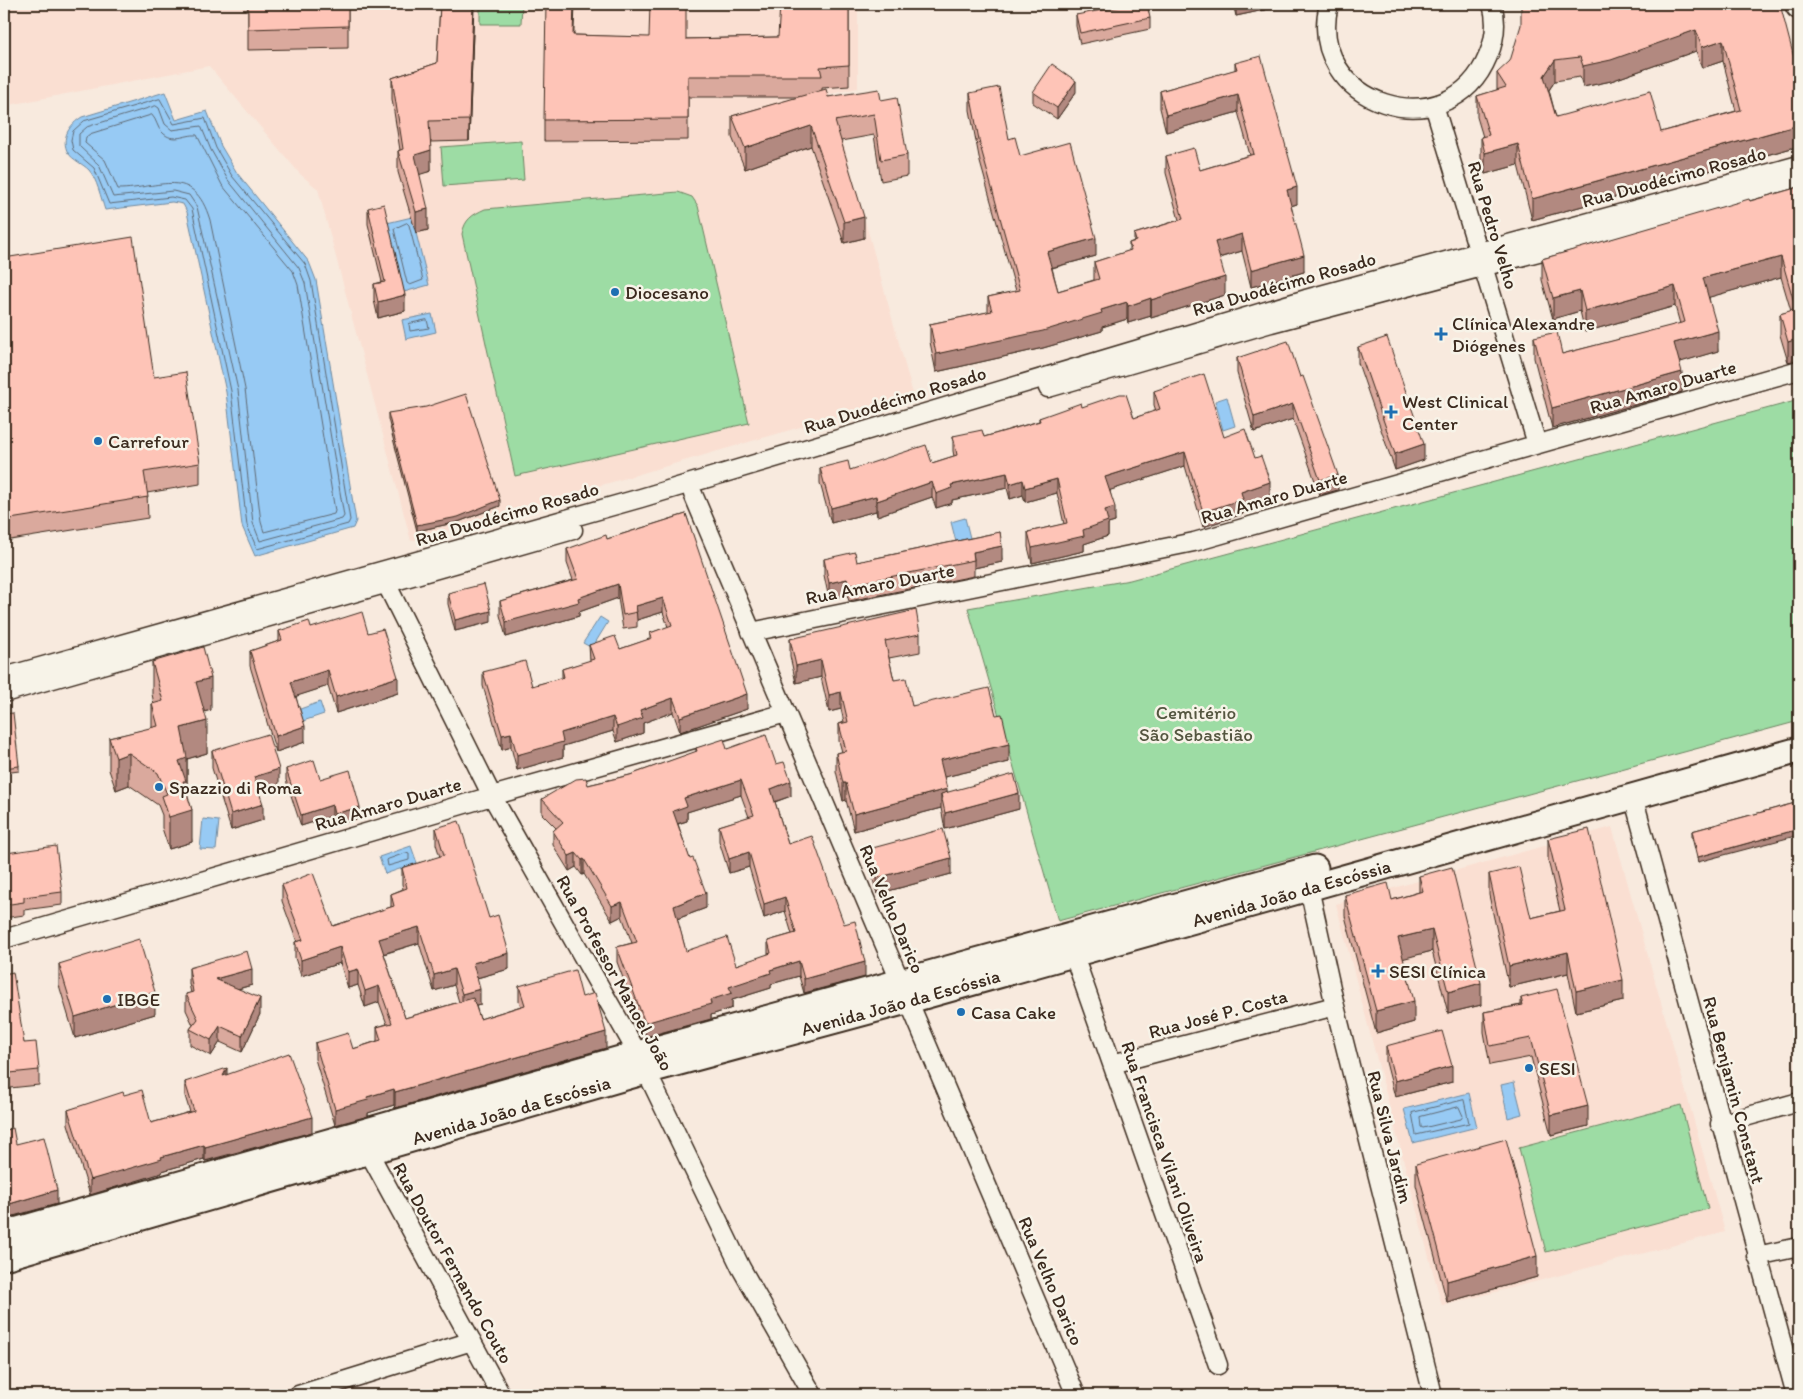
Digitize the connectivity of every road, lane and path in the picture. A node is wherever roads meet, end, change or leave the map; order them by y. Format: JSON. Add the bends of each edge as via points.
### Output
{"nodes":[{"id":1,"x":1329,"y":4,"type":"edge"},
{"id":2,"x":1492,"y":4,"type":"edge"},
{"id":3,"x":1434,"y":105,"type":"junction"},
{"id":4,"x":1799,"y":165,"type":"edge"},
{"id":5,"x":1799,"y":183,"type":"edge"},
{"id":6,"x":1481,"y":260,"type":"junction"},
{"id":7,"x":1799,"y":370,"type":"edge"},
{"id":8,"x":1538,"y":444,"type":"junction"},
{"id":9,"x":693,"y":494,"type":"junction"},
{"id":10,"x":383,"y":578,"type":"junction"},
{"id":11,"x":751,"y":632,"type":"junction"},
{"id":12,"x":4,"y":677,"type":"edge"},
{"id":13,"x":4,"y":693,"type":"edge"},
{"id":14,"x":786,"y":713,"type":"junction"},
{"id":15,"x":1799,"y":733,"type":"edge"},
{"id":16,"x":1799,"y":750,"type":"edge"},
{"id":17,"x":492,"y":796,"type":"junction"},
{"id":18,"x":1633,"y":796,"type":"junction"},
{"id":19,"x":1309,"y":888,"type":"junction"},
{"id":20,"x":4,"y":939,"type":"edge"},
{"id":21,"x":1073,"y":953,"type":"junction"},
{"id":22,"x":904,"y":991,"type":"junction"},
{"id":23,"x":1335,"y":1006,"type":"junction"},
{"id":24,"x":642,"y":1062,"type":"junction"},
{"id":25,"x":1112,"y":1064,"type":"junction"},
{"id":26,"x":1799,"y":1102,"type":"edge"},
{"id":27,"x":1720,"y":1124,"type":"junction"},
{"id":28,"x":368,"y":1151,"type":"junction"},
{"id":29,"x":4,"y":1234,"type":"edge"},
{"id":30,"x":1799,"y":1247,"type":"edge"},
{"id":31,"x":1757,"y":1256,"type":"junction"},
{"id":32,"x":4,"y":1257,"type":"edge"},
{"id":33,"x":472,"y":1341,"type":"junction"},
{"id":34,"x":1218,"y":1366,"type":"dead end"},
{"id":35,"x":298,"y":1395,"type":"edge"},
{"id":36,"x":501,"y":1395,"type":"edge"},
{"id":37,"x":813,"y":1395,"type":"edge"},
{"id":38,"x":1076,"y":1395,"type":"edge"},
{"id":39,"x":1433,"y":1395,"type":"edge"},
{"id":40,"x":1796,"y":1395,"type":"edge"}],
"edges":[{"from":1,"to":3,"type":"street","via":[[1328,41],[1337,65],[1353,86],[1366,97],[1399,108]]},
{"from":2,"to":3,"type":"street","via":[[1494,36],[1486,62],[1459,93]]},
{"from":3,"to":6,"type":"street","name":"Rua Pedro Velho"},
{"from":4,"to":6,"type":"street","name":"Rua Duodécimo Rosado"},
{"from":5,"to":6,"type":"street","name":"Rua Duodécimo Rosado"},
{"from":6,"to":8,"type":"street","name":"Rua Pedro Velho"},
{"from":6,"to":9,"type":"street","name":"Rua Duodécimo Rosado"},
{"from":6,"to":10,"type":"street","name":"Rua Duodécimo Rosado","via":[[1306,298]]},
{"from":7,"to":8,"type":"street","name":"Rua Amaro Duarte"},
{"from":8,"to":11,"type":"street","name":"Rua Amaro Duarte","via":[[1194,542]]},
{"from":9,"to":10,"type":"street","name":"Rua Duodécimo Rosado"},
{"from":9,"to":11,"type":"street","name":"Rua Velho Darico"},
{"from":10,"to":12,"type":"street","name":"Rua Duodécimo Rosado"},
{"from":10,"to":13,"type":"street","name":"Rua Duodécimo Rosado"},
{"from":10,"to":17,"type":"street","name":"Rua Professor Manoel João"},
{"from":11,"to":14,"type":"street","name":"Rua Velho Darico"},
{"from":14,"to":17,"type":"street","name":"Rua Amaro Duarte"},
{"from":14,"to":22,"type":"street","name":"Rua Velho Darico"},
{"from":15,"to":22,"type":"main road","name":"Avenida João da Escóssia"},
{"from":16,"to":18,"type":"main road","name":"Avenida João da Escóssia"},
{"from":17,"to":20,"type":"street","name":"Rua Amaro Duarte"},
{"from":17,"to":24,"type":"street","name":"Rua Professor Manoel João"},
{"from":18,"to":19,"type":"main road","name":"Avenida João da Escóssia"},
{"from":18,"to":27,"type":"street","name":"Rua Benjamin Constant"},
{"from":19,"to":21,"type":"main road","name":"Avenida João da Escóssia"},
{"from":19,"to":23,"type":"street","name":"Rua Silva Jardim"},
{"from":21,"to":22,"type":"main road","name":"Avenida João da Escóssia"},
{"from":21,"to":25,"type":"street","name":"Rua Francisca Vilani Oliveira"},
{"from":22,"to":24,"type":"main road","name":"Avenida João da Escóssia"},
{"from":22,"to":38,"type":"street","name":"Rua Velho Darico"},
{"from":23,"to":25,"type":"street","name":"Rua José P. Costa"},
{"from":23,"to":39,"type":"street","name":"Rua Silva Jardim"},
{"from":24,"to":28,"type":"main road","name":"Avenida João da Escóssia"},
{"from":24,"to":29,"type":"main road","name":"Avenida João da Escóssia"},
{"from":24,"to":37,"type":"street","name":"Rua Professor Manoel João","via":[[741,1268]]},
{"from":25,"to":34,"type":"street","name":"Rua Francisca Vilani Oliveira"},
{"from":26,"to":27,"type":"street"},
{"from":27,"to":31,"type":"street","name":"Rua Benjamin Constant"},
{"from":28,"to":32,"type":"main road","name":"Avenida João da Escóssia"},
{"from":28,"to":33,"type":"street","name":"Rua Doutor Fernando Couto"},
{"from":30,"to":31,"type":"street"},
{"from":31,"to":40,"type":"street","name":"Rua Benjamin Constant"},
{"from":33,"to":35,"type":"street"},
{"from":33,"to":36,"type":"street","name":"Rua Doutor Fernando Couto"}]}
